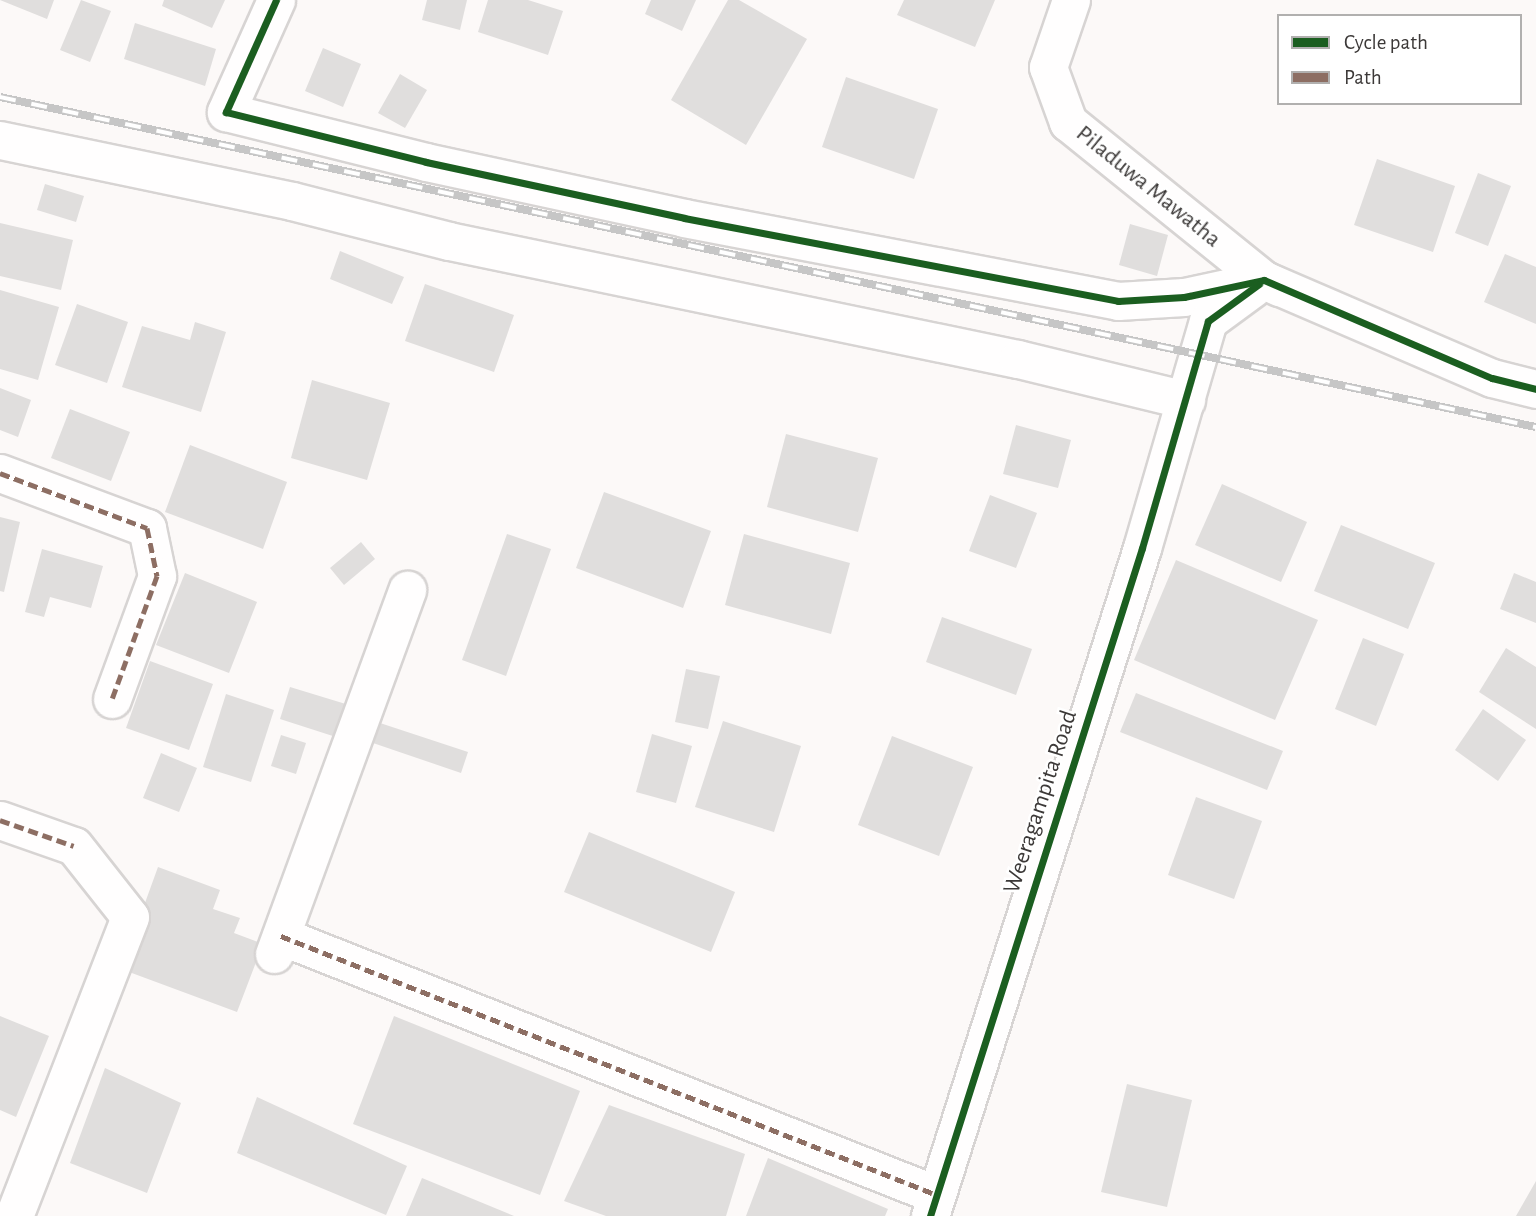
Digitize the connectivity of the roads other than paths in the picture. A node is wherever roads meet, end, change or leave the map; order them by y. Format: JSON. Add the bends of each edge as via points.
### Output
{"nodes":[{"id":1,"x":276,"y":0,"type":"edge"},
{"id":2,"x":1071,"y":0,"type":"edge"},
{"id":3,"x":0,"y":140,"type":"edge"},
{"id":4,"x":1264,"y":280,"type":"junction"},
{"id":5,"x":1536,"y":389,"type":"edge"},
{"id":6,"x":1186,"y":400,"type":"junction"},
{"id":7,"x":1536,"y":408,"type":"edge"},
{"id":8,"x":0,"y":473,"type":"edge"},
{"id":9,"x":407,"y":590,"type":"dead end"},
{"id":10,"x":112,"y":699,"type":"dead end"},
{"id":11,"x":0,"y":820,"type":"edge"},
{"id":12,"x":933,"y":1205,"type":"edge"},
{"id":13,"x":14,"y":1216,"type":"edge"}],
"edges":[{"from":1,"to":4,"type":"street","via":[[226,112],[426,162],[670,215],[1118,301],[1184,297]]},
{"from":2,"to":4,"type":"street","name":"Piladuwa Mawatha","via":[[1048,67],[1068,122]]},
{"from":3,"to":6,"type":"street","via":[[292,201],[462,243],[1018,359]]},
{"from":4,"to":5,"type":"street","via":[[1492,378]]},
{"from":4,"to":6,"type":"street","name":"Weeragampita Road","via":[[1208,321]]},
{"from":4,"to":7,"type":"street"},
{"from":6,"to":12,"type":"street","name":"Weeragampita Road"},
{"from":8,"to":10,"type":"street","via":[[147,528],[157,576]]},
{"from":9,"to":12,"type":"street","via":[[278,945]]},
{"from":11,"to":13,"type":"street","via":[[74,846],[130,917]]}]}
